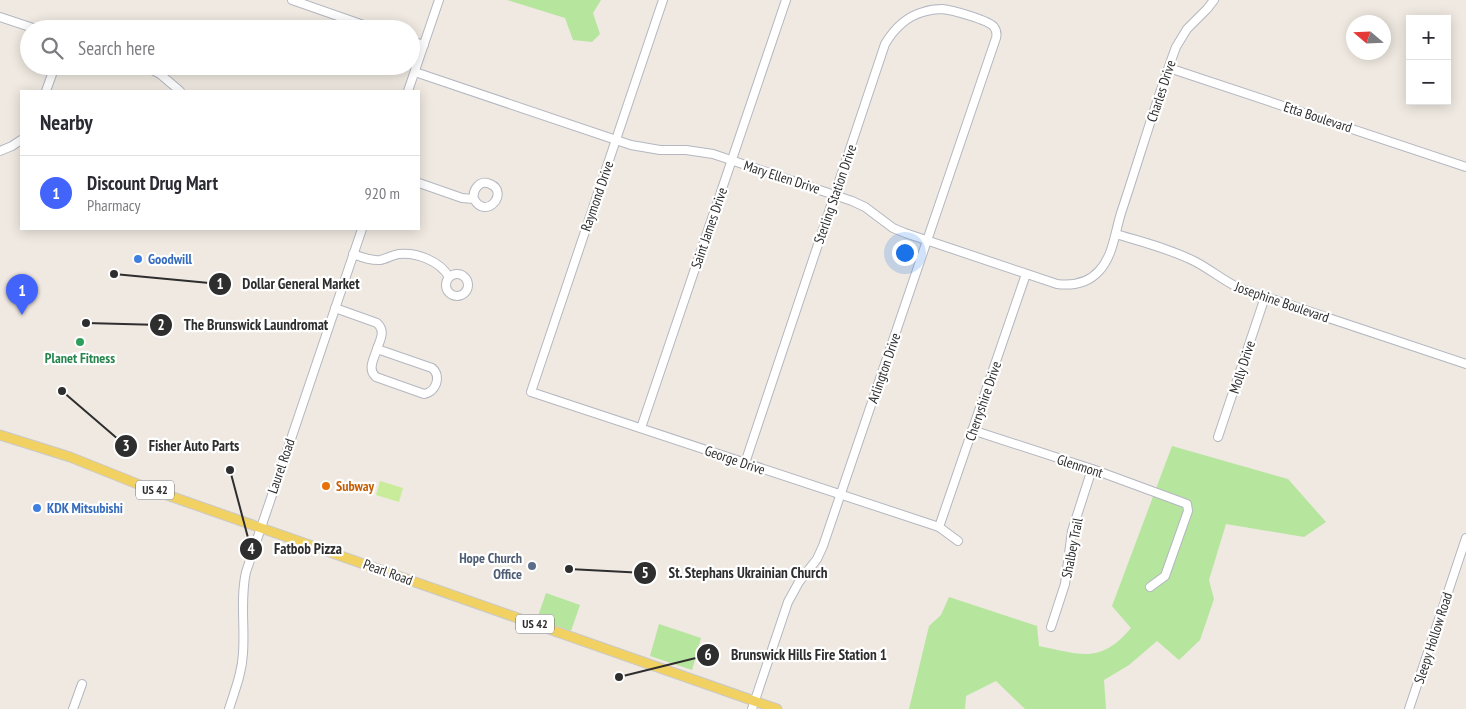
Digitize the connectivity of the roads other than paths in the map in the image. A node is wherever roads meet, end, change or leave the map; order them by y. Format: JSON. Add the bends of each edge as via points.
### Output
{"nodes":[{"id":1,"x":292,"y":0,"type":"edge"},
{"id":2,"x":439,"y":0,"type":"edge"},
{"id":3,"x":663,"y":0,"type":"edge"},
{"id":4,"x":786,"y":0,"type":"edge"},
{"id":5,"x":1214,"y":0,"type":"edge"},
{"id":6,"x":316,"y":4,"type":"edge"},
{"id":7,"x":0,"y":16,"type":"edge"},
{"id":8,"x":354,"y":20,"type":"edge"},
{"id":9,"x":20,"y":23,"type":"edge"},
{"id":10,"x":994,"y":27,"type":"joint"},
{"id":11,"x":420,"y":44,"type":"edge"},
{"id":12,"x":424,"y":45,"type":"junction"},
{"id":13,"x":420,"y":57,"type":"edge"},
{"id":14,"x":1169,"y":68,"type":"junction"},
{"id":15,"x":420,"y":74,"type":"edge"},
{"id":16,"x":52,"y":75,"type":"edge"},
{"id":17,"x":161,"y":75,"type":"edge"},
{"id":18,"x":414,"y":75,"type":"edge"},
{"id":19,"x":46,"y":90,"type":"edge"},
{"id":20,"x":179,"y":90,"type":"edge"},
{"id":21,"x":408,"y":90,"type":"edge"},
{"id":22,"x":617,"y":140,"type":"junction"},
{"id":23,"x":20,"y":141,"type":"edge"},
{"id":24,"x":0,"y":151,"type":"edge"},
{"id":25,"x":732,"y":161,"type":"junction"},
{"id":26,"x":1466,"y":167,"type":"edge"},
{"id":27,"x":420,"y":183,"type":"edge"},
{"id":28,"x":835,"y":195,"type":"junction"},
{"id":29,"x":474,"y":199,"type":"dead end"},
{"id":30,"x":362,"y":230,"type":"edge"},
{"id":31,"x":1116,"y":234,"type":"junction"},
{"id":32,"x":927,"y":241,"type":"junction"},
{"id":33,"x":353,"y":254,"type":"junction"},
{"id":34,"x":1026,"y":274,"type":"junction"},
{"id":35,"x":450,"y":277,"type":"dead end"},
{"id":36,"x":1265,"y":296,"type":"junction"},
{"id":37,"x":335,"y":308,"type":"junction"},
{"id":38,"x":377,"y":349,"type":"junction"},
{"id":39,"x":1466,"y":364,"type":"edge"},
{"id":40,"x":531,"y":392,"type":"joint"},
{"id":41,"x":641,"y":428,"type":"junction"},
{"id":42,"x":972,"y":430,"type":"junction"},
{"id":43,"x":0,"y":435,"type":"edge"},
{"id":44,"x":1218,"y":437,"type":"dead end"},
{"id":45,"x":745,"y":463,"type":"junction"},
{"id":46,"x":1092,"y":469,"type":"junction"},
{"id":47,"x":841,"y":495,"type":"junction"},
{"id":48,"x":260,"y":527,"type":"junction"},
{"id":49,"x":939,"y":528,"type":"junction"},
{"id":50,"x":1466,"y":538,"type":"edge"},
{"id":51,"x":958,"y":541,"type":"dead end"},
{"id":52,"x":1150,"y":587,"type":"dead end"},
{"id":53,"x":1051,"y":627,"type":"dead end"},
{"id":54,"x":82,"y":684,"type":"dead end"},
{"id":55,"x":753,"y":705,"type":"edge"},
{"id":56,"x":74,"y":709,"type":"edge"},
{"id":57,"x":229,"y":709,"type":"edge"},
{"id":58,"x":777,"y":709,"type":"edge"},
{"id":59,"x":1409,"y":709,"type":"edge"}],
"edges":[{"from":1,"to":6,"type":"street"},
{"from":2,"to":12,"type":"street"},
{"from":3,"to":22,"type":"street","name":"Raymond Drive"},
{"from":4,"to":25,"type":"street","name":"Saint James Drive"},
{"from":5,"to":14,"type":"street","name":"Charles Drive","via":[[1187,29]]},
{"from":6,"to":8,"type":"street"},
{"from":7,"to":9,"type":"street"},
{"from":10,"to":28,"type":"street","name":"Sterling Station Drive","via":[[942,9],[912,16],[896,28],[886,44]]},
{"from":10,"to":32,"type":"street","name":"Arlington Drive","via":[[996,38]]},
{"from":11,"to":12,"type":"street"},
{"from":12,"to":13,"type":"street"},
{"from":14,"to":26,"type":"street","name":"Etta Boulevard"},
{"from":14,"to":31,"type":"street","name":"Charles Drive"},
{"from":15,"to":22,"type":"street","name":"Mary Ellen Drive"},
{"from":16,"to":19,"type":"street"},
{"from":17,"to":20,"type":"street"},
{"from":18,"to":21,"type":"street"},
{"from":22,"to":25,"type":"street","name":"Mary Ellen Drive","via":[[645,148],[700,152]]},
{"from":22,"to":40,"type":"street","name":"Raymond Drive"},
{"from":23,"to":24,"type":"street"},
{"from":25,"to":28,"type":"street","name":"Mary Ellen Drive"},
{"from":25,"to":41,"type":"street","name":"Saint James Drive"},
{"from":27,"to":29,"type":"street"},
{"from":28,"to":32,"type":"street","name":"Mary Ellen Drive","via":[[865,207],[893,228]]},
{"from":28,"to":45,"type":"street","name":"Sterling Station Drive"},
{"from":30,"to":33,"type":"street","name":"Laurel Road"},
{"from":31,"to":34,"type":"street","name":"Mary Ellen Drive","via":[[1104,265],[1092,278],[1083,282],[1058,284]]},
{"from":31,"to":36,"type":"street","name":"Josephine Boulevard","via":[[1180,254],[1229,283]]},
{"from":32,"to":34,"type":"street","name":"Mary Ellen Drive"},
{"from":32,"to":47,"type":"street","name":"Arlington Drive"},
{"from":33,"to":35,"type":"street","via":[[379,260],[396,255],[414,255],[435,262]]},
{"from":33,"to":37,"type":"street","name":"Laurel Road"},
{"from":34,"to":42,"type":"street","name":"Cherryshire Drive"},
{"from":36,"to":39,"type":"street","name":"Josephine Boulevard"},
{"from":36,"to":44,"type":"street","name":"Molly Drive"},
{"from":37,"to":38,"type":"street","via":[[377,323],[382,334]]},
{"from":37,"to":48,"type":"street","name":"Laurel Road"},
{"from":38,"to":38,"type":"street","via":[[371,367],[376,377],[424,394],[434,389],[438,378],[432,368]]},
{"from":40,"to":41,"type":"street","name":"George Drive"},
{"from":41,"to":45,"type":"street","name":"George Drive"},
{"from":42,"to":46,"type":"street","name":"Glenmont"},
{"from":42,"to":49,"type":"street","name":"Cherryshire Drive"},
{"from":43,"to":48,"type":"main road","name":"Pearl Road","number":"US 42","via":[[70,457]]},
{"from":45,"to":47,"type":"street","name":"George Drive"},
{"from":46,"to":52,"type":"street","name":"Glenmont","via":[[1187,504],[1188,511],[1165,576]]},
{"from":46,"to":53,"type":"street","name":"Shalbey Trail","via":[[1072,531],[1065,584]]},
{"from":47,"to":49,"type":"street","name":"George Drive"},
{"from":47,"to":55,"type":"street","name":"Arlington Drive","via":[[824,546],[788,602]]},
{"from":48,"to":55,"type":"main road","name":"Pearl Road","number":"US 42"},
{"from":48,"to":57,"type":"street","name":"Laurel Road","via":[[244,581],[242,666]]},
{"from":49,"to":51,"type":"street","name":"George Drive"},
{"from":50,"to":59,"type":"street","name":"Sleepy Hollow Road"},
{"from":54,"to":56,"type":"street"},
{"from":55,"to":58,"type":"main road","name":"Pearl Road","number":"US 42"}]}
